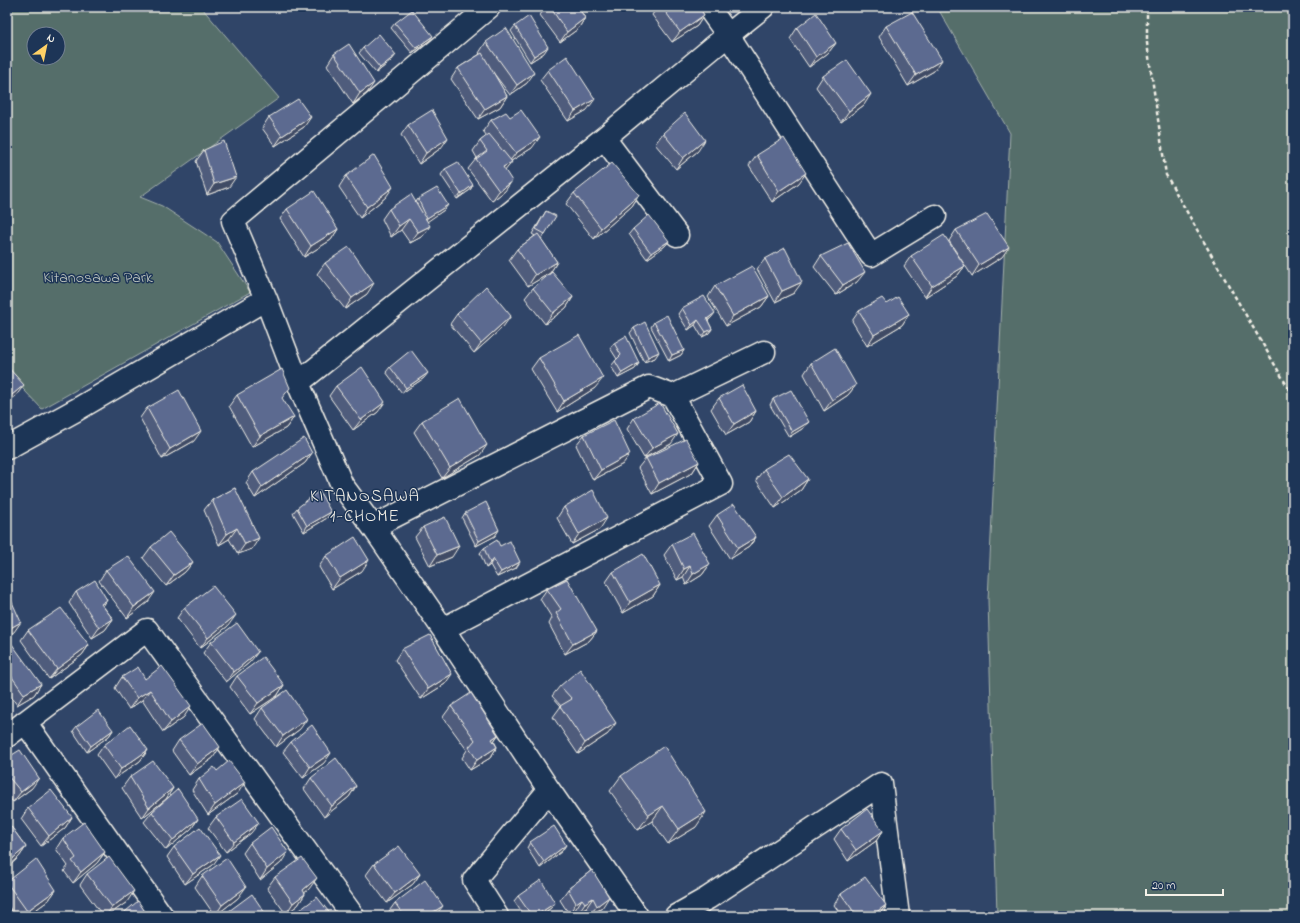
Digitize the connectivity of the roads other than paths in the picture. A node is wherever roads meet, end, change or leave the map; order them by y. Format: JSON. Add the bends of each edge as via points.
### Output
{"nodes":[{"id":1,"x":489,"y":7,"type":"edge"},
{"id":2,"x":708,"y":7,"type":"edge"},
{"id":3,"x":763,"y":7,"type":"edge"},
{"id":4,"x":728,"y":35,"type":"junction"},
{"id":5,"x":604,"y":138,"type":"junction"},
{"id":6,"x":935,"y":216,"type":"dead end"},
{"id":7,"x":677,"y":236,"type":"dead end"},
{"id":8,"x":266,"y":299,"type":"junction"},
{"id":9,"x":764,"y":352,"type":"dead end"},
{"id":10,"x":298,"y":383,"type":"junction"},
{"id":11,"x":673,"y":396,"type":"junction"},
{"id":12,"x":7,"y":448,"type":"edge"},
{"id":13,"x":373,"y":527,"type":"junction"},
{"id":14,"x":443,"y":628,"type":"junction"},
{"id":15,"x":25,"y":722,"type":"junction"},
{"id":16,"x":7,"y":736,"type":"edge"},
{"id":17,"x":550,"y":790,"type":"junction"},
{"id":18,"x":162,"y":916,"type":"edge"},
{"id":19,"x":353,"y":916,"type":"edge"},
{"id":20,"x":497,"y":916,"type":"edge"},
{"id":21,"x":637,"y":916,"type":"edge"},
{"id":22,"x":676,"y":916,"type":"edge"},
{"id":23,"x":898,"y":916,"type":"edge"}],
"edges":[{"from":1,"to":8,"type":"street","via":[[233,221]]},
{"from":2,"to":4,"type":"street"},
{"from":3,"to":4,"type":"street"},
{"from":4,"to":5,"type":"street"},
{"from":4,"to":6,"type":"street","via":[[871,255]]},
{"from":5,"to":7,"type":"street"},
{"from":5,"to":10,"type":"street"},
{"from":8,"to":10,"type":"street"},
{"from":8,"to":12,"type":"street"},
{"from":9,"to":11,"type":"street"},
{"from":10,"to":13,"type":"street","via":[[342,485]]},
{"from":11,"to":13,"type":"street","via":[[649,388]]},
{"from":11,"to":14,"type":"street","via":[[721,484]]},
{"from":13,"to":14,"type":"street"},
{"from":14,"to":17,"type":"street"},
{"from":15,"to":16,"type":"street"},
{"from":15,"to":18,"type":"street"},
{"from":15,"to":19,"type":"street","via":[[147,630]]},
{"from":17,"to":20,"type":"street","via":[[474,880]]},
{"from":17,"to":21,"type":"street"},
{"from":22,"to":23,"type":"street","via":[[708,898],[881,784]]}]}
